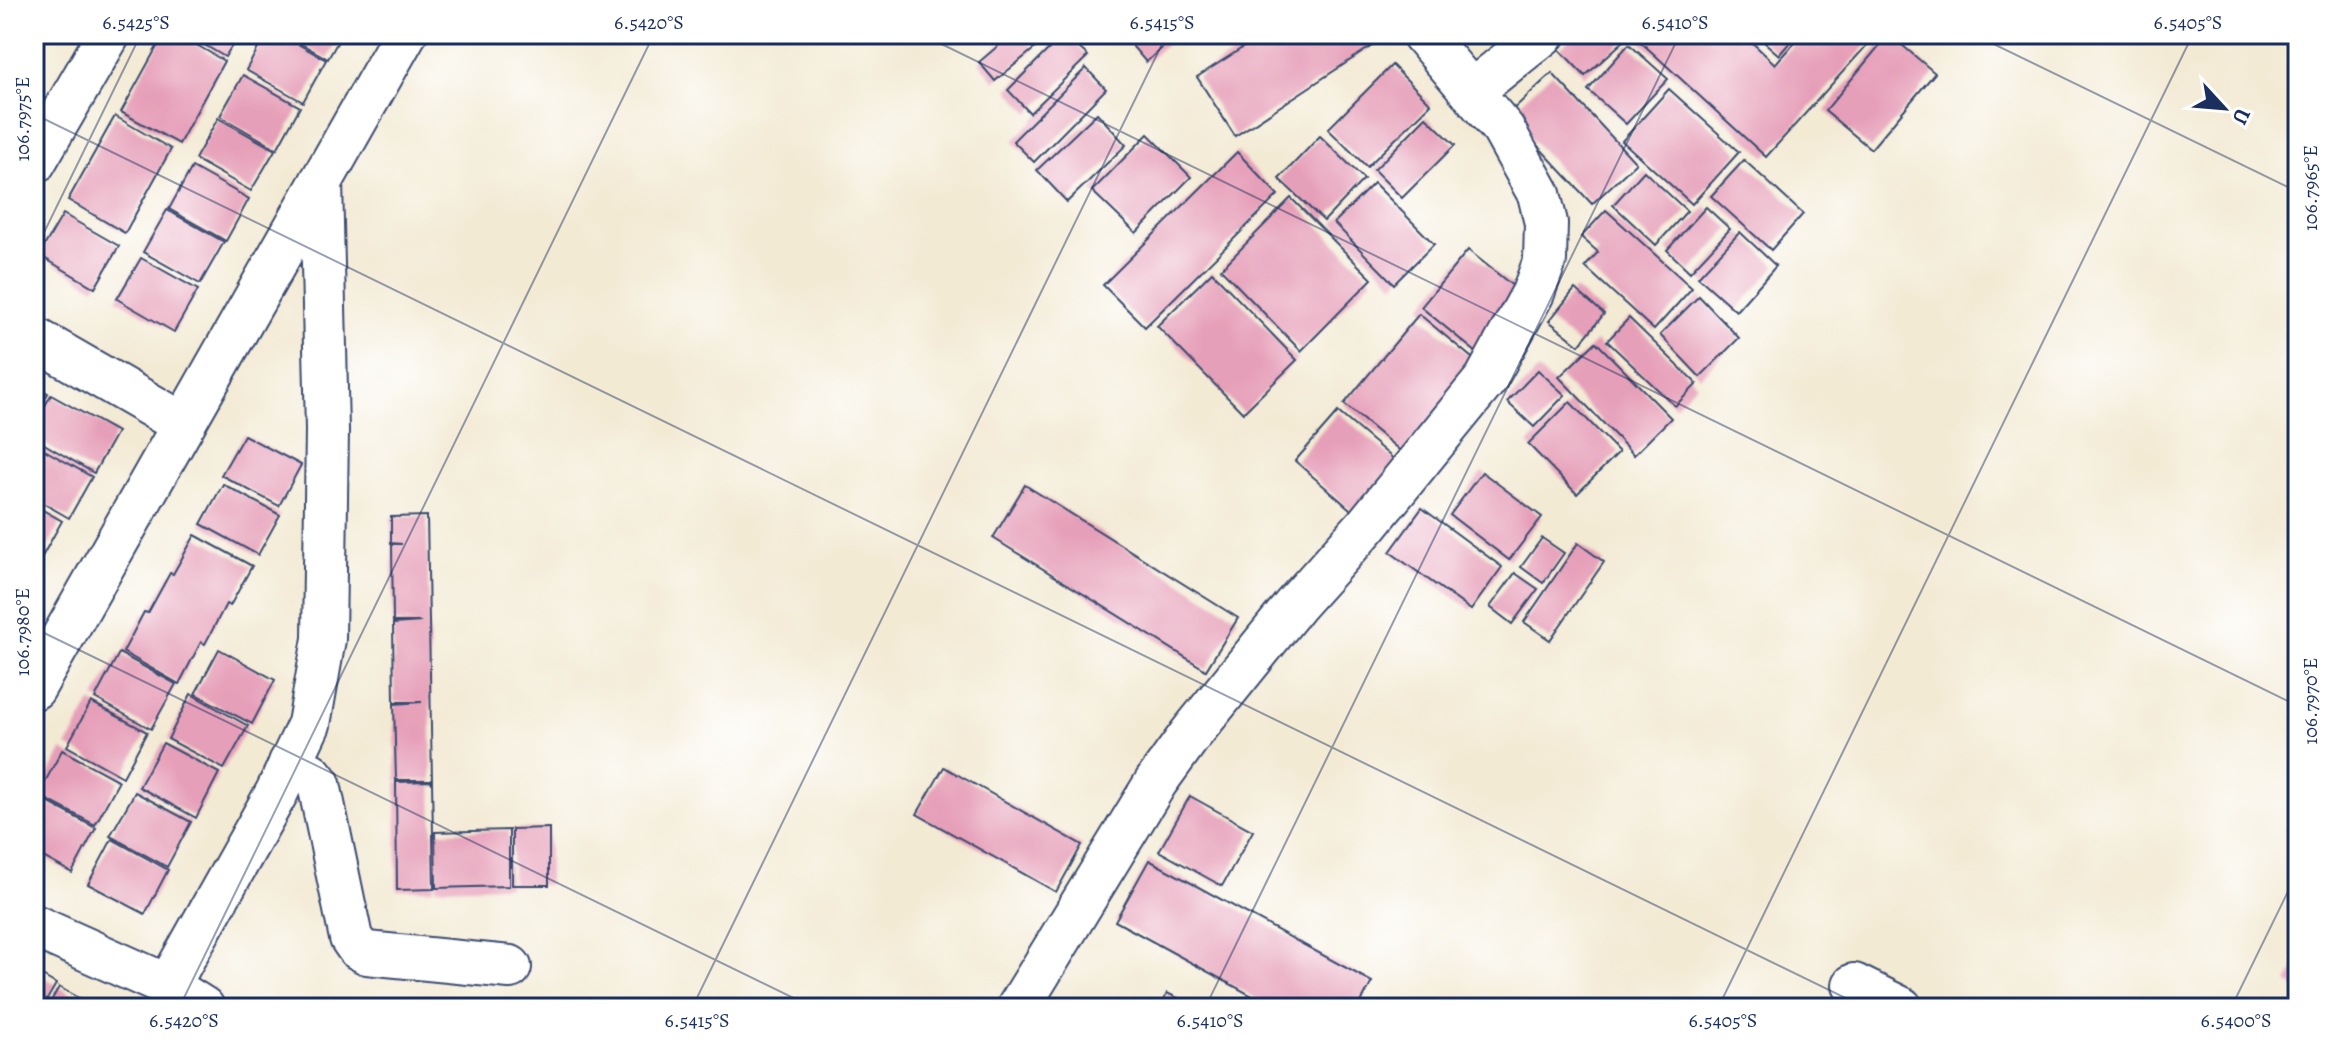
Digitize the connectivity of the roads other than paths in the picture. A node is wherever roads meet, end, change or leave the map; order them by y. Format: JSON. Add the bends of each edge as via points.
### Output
{"nodes":[{"id":1,"x":109,"y":34,"type":"edge"},
{"id":2,"x":405,"y":34,"type":"edge"},
{"id":3,"x":1423,"y":34,"type":"edge"},
{"id":4,"x":1543,"y":34,"type":"edge"},
{"id":5,"x":1472,"y":91,"type":"junction"},
{"id":6,"x":34,"y":163,"type":"edge"},
{"id":7,"x":321,"y":182,"type":"junction"},
{"id":8,"x":34,"y":338,"type":"edge"},
{"id":9,"x":183,"y":424,"type":"junction"},
{"id":10,"x":34,"y":688,"type":"edge"},
{"id":11,"x":290,"y":763,"type":"junction"},
{"id":12,"x":34,"y":926,"type":"edge"},
{"id":13,"x":510,"y":967,"type":"dead end"},
{"id":14,"x":1854,"y":985,"type":"dead end"},
{"id":15,"x":185,"y":997,"type":"edge"},
{"id":16,"x":1018,"y":1008,"type":"edge"},
{"id":17,"x":1901,"y":1008,"type":"edge"}],
"edges":[{"from":1,"to":6,"type":"street"},
{"from":2,"to":7,"type":"street"},
{"from":3,"to":5,"type":"street"},
{"from":4,"to":5,"type":"street"},
{"from":5,"to":16,"type":"street","via":[[1503,129],[1539,194],[1546,223],[1545,260],[1533,293],[1486,379],[1164,770]]},
{"from":7,"to":9,"type":"street"},
{"from":7,"to":11,"type":"street","via":[[327,430],[324,639],[309,724]]},
{"from":8,"to":9,"type":"street"},
{"from":9,"to":10,"type":"street"},
{"from":11,"to":13,"type":"street","via":[[319,784],[351,938],[358,948]]},
{"from":11,"to":15,"type":"street"},
{"from":12,"to":15,"type":"street"},
{"from":14,"to":17,"type":"street"}]}
